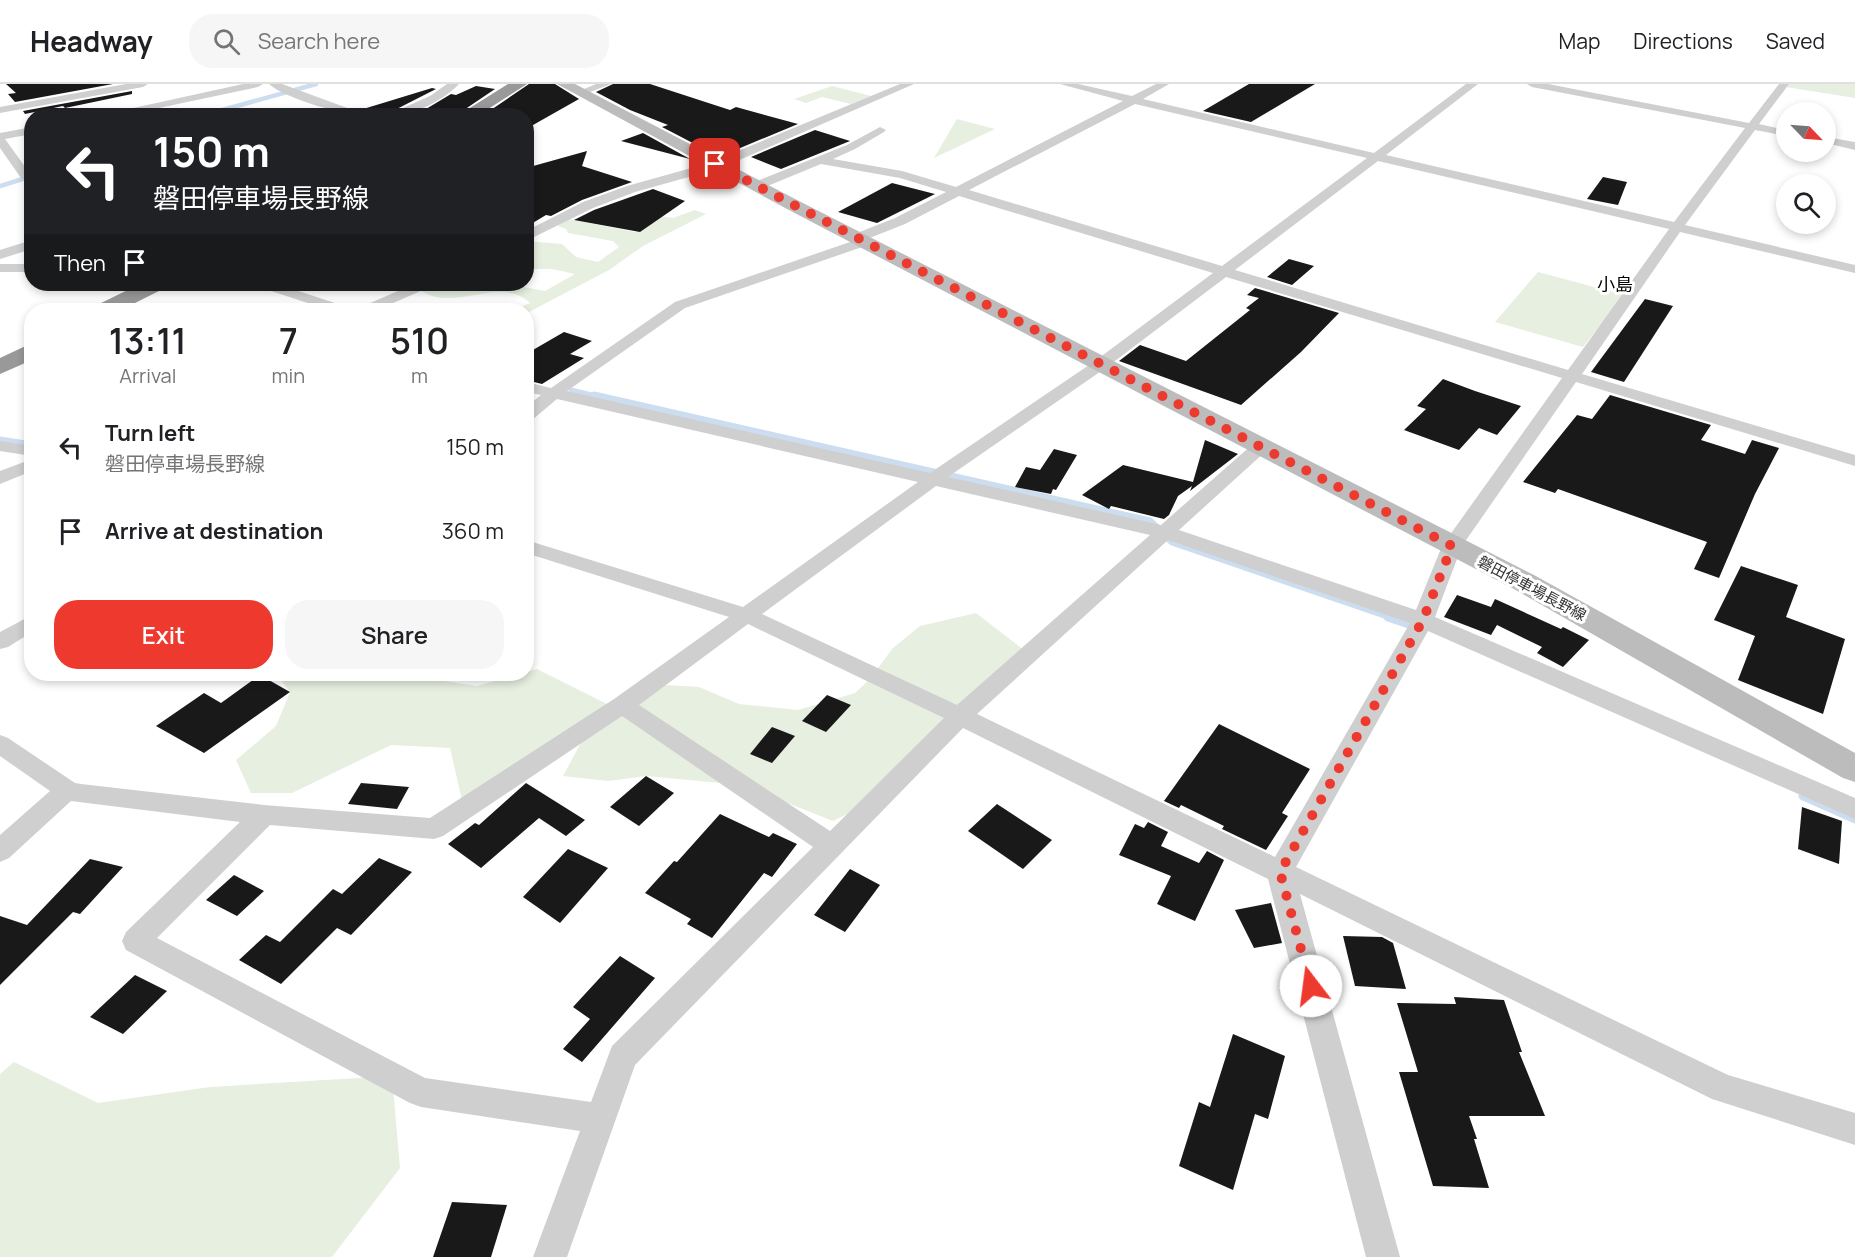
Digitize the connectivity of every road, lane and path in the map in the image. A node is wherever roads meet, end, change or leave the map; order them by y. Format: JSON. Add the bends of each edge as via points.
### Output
{"nodes":[{"id":1,"x":144,"y":84,"type":"edge"},
{"id":2,"x":258,"y":84,"type":"edge"},
{"id":3,"x":274,"y":84,"type":"edge"},
{"id":4,"x":454,"y":84,"type":"edge"},
{"id":5,"x":519,"y":84,"type":"edge"},
{"id":6,"x":606,"y":84,"type":"edge"},
{"id":7,"x":909,"y":84,"type":"edge"},
{"id":8,"x":1065,"y":84,"type":"edge"},
{"id":9,"x":1164,"y":84,"type":"edge"},
{"id":10,"x":1473,"y":84,"type":"edge"},
{"id":11,"x":1532,"y":84,"type":"edge"},
{"id":12,"x":1784,"y":84,"type":"edge"},
{"id":13,"x":573,"y":88,"type":"edge"},
{"id":14,"x":1133,"y":100,"type":"junction"},
{"id":15,"x":141,"y":108,"type":"edge"},
{"id":16,"x":339,"y":108,"type":"edge"},
{"id":17,"x":410,"y":108,"type":"edge"},
{"id":18,"x":478,"y":108,"type":"edge"},
{"id":19,"x":0,"y":110,"type":"edge"},
{"id":20,"x":1754,"y":127,"type":"junction"},
{"id":21,"x":880,"y":130,"type":"dead end"},
{"id":22,"x":1776,"y":131,"type":"edge"},
{"id":23,"x":24,"y":132,"type":"edge"},
{"id":24,"x":0,"y":138,"type":"edge"},
{"id":25,"x":1836,"y":142,"type":"edge"},
{"id":26,"x":1855,"y":146,"type":"edge"},
{"id":27,"x":1376,"y":157,"type":"junction"},
{"id":28,"x":821,"y":160,"type":"junction"},
{"id":29,"x":716,"y":164,"type":"junction"},
{"id":30,"x":24,"y":172,"type":"edge"},
{"id":31,"x":756,"y":186,"type":"junction"},
{"id":32,"x":957,"y":191,"type":"junction"},
{"id":33,"x":1677,"y":227,"type":"junction"},
{"id":34,"x":534,"y":233,"type":"edge"},
{"id":35,"x":860,"y":240,"type":"junction"},
{"id":36,"x":24,"y":247,"type":"edge"},
{"id":37,"x":0,"y":255,"type":"edge"},
{"id":38,"x":0,"y":268,"type":"edge"},
{"id":39,"x":24,"y":268,"type":"edge"},
{"id":40,"x":1855,"y":269,"type":"edge"},
{"id":41,"x":1223,"y":271,"type":"junction"},
{"id":42,"x":142,"y":291,"type":"edge"},
{"id":43,"x":285,"y":291,"type":"edge"},
{"id":44,"x":409,"y":291,"type":"edge"},
{"id":45,"x":118,"y":303,"type":"edge"},
{"id":46,"x":321,"y":303,"type":"edge"},
{"id":47,"x":382,"y":303,"type":"edge"},
{"id":48,"x":24,"y":354,"type":"edge"},
{"id":49,"x":1101,"y":364,"type":"junction"},
{"id":50,"x":0,"y":368,"type":"edge"},
{"id":51,"x":1571,"y":376,"type":"junction"},
{"id":52,"x":534,"y":389,"type":"edge"},
{"id":53,"x":550,"y":392,"type":"junction"},
{"id":54,"x":534,"y":408,"type":"edge"},
{"id":55,"x":0,"y":446,"type":"edge"},
{"id":56,"x":1260,"y":447,"type":"junction"},
{"id":57,"x":24,"y":450,"type":"edge"},
{"id":58,"x":1855,"y":461,"type":"edge"},
{"id":59,"x":24,"y":468,"type":"edge"},
{"id":60,"x":939,"y":476,"type":"junction"},
{"id":61,"x":0,"y":478,"type":"edge"},
{"id":62,"x":1165,"y":532,"type":"junction"},
{"id":63,"x":1452,"y":546,"type":"junction"},
{"id":64,"x":534,"y":549,"type":"edge"},
{"id":65,"x":746,"y":615,"type":"junction"},
{"id":66,"x":1423,"y":620,"type":"junction"},
{"id":67,"x":24,"y":627,"type":"edge"},
{"id":68,"x":0,"y":642,"type":"edge"},
{"id":69,"x":622,"y":705,"type":"junction"},
{"id":70,"x":960,"y":716,"type":"junction"},
{"id":71,"x":0,"y":744,"type":"edge"},
{"id":72,"x":1855,"y":769,"type":"edge"},
{"id":73,"x":67,"y":790,"type":"junction"},
{"id":74,"x":1855,"y":809,"type":"edge"},
{"id":75,"x":264,"y":815,"type":"junction"},
{"id":76,"x":832,"y":846,"type":"junction"},
{"id":77,"x":0,"y":851,"type":"edge"},
{"id":78,"x":1280,"y":872,"type":"junction"},
{"id":79,"x":600,"y":1119,"type":"junction"},
{"id":80,"x":1855,"y":1130,"type":"edge"},
{"id":81,"x":550,"y":1257,"type":"edge"},
{"id":82,"x":1383,"y":1257,"type":"edge"}],
"edges":[{"from":1,"to":19,"type":"street"},
{"from":2,"to":15,"type":"street"},
{"from":3,"to":16,"type":"street"},
{"from":4,"to":17,"type":"street"},
{"from":5,"to":18,"type":"highway"},
{"from":6,"to":13,"type":"street"},
{"from":7,"to":29,"type":"street"},
{"from":8,"to":14,"type":"street"},
{"from":9,"to":14,"type":"street"},
{"from":10,"to":27,"type":"street"},
{"from":11,"to":20,"type":"street"},
{"from":12,"to":20,"type":"street"},
{"from":13,"to":29,"type":"main road","name":"磐田停車場長野線"},
{"from":14,"to":27,"type":"street"},
{"from":14,"to":32,"type":"street"},
{"from":20,"to":22,"type":"street"},
{"from":20,"to":33,"type":"street"},
{"from":21,"to":28,"type":"street"},
{"from":23,"to":24,"type":"street"},
{"from":24,"to":30,"type":"street"},
{"from":25,"to":26,"type":"street"},
{"from":27,"to":33,"type":"street"},
{"from":27,"to":41,"type":"street"},
{"from":28,"to":31,"type":"street"},
{"from":28,"to":32,"type":"street","via":[[902,175]]},
{"from":29,"to":31,"type":"main road","name":"磐田停車場長野線"},
{"from":29,"to":34,"type":"street","via":[[588,205]]},
{"from":31,"to":35,"type":"main road","name":"磐田停車場長野線"},
{"from":32,"to":35,"type":"street"},
{"from":32,"to":41,"type":"street"},
{"from":33,"to":40,"type":"street"},
{"from":33,"to":51,"type":"street"},
{"from":35,"to":49,"type":"main road","name":"磐田停車場長野線"},
{"from":35,"to":53,"type":"street","via":[[680,305]]},
{"from":36,"to":37,"type":"street"},
{"from":38,"to":39,"type":"street"},
{"from":41,"to":49,"type":"street"},
{"from":41,"to":51,"type":"street"},
{"from":42,"to":45,"type":"highway"},
{"from":43,"to":46,"type":"street"},
{"from":44,"to":47,"type":"street"},
{"from":48,"to":50,"type":"highway"},
{"from":49,"to":56,"type":"main road","name":"磐田停車場長野線"},
{"from":49,"to":60,"type":"street"},
{"from":51,"to":58,"type":"street"},
{"from":51,"to":63,"type":"street"},
{"from":52,"to":53,"type":"street"},
{"from":53,"to":54,"type":"street"},
{"from":53,"to":60,"type":"street"},
{"from":55,"to":57,"type":"street"},
{"from":56,"to":62,"type":"street"},
{"from":56,"to":63,"type":"main road","name":"磐田停車場長野線"},
{"from":59,"to":61,"type":"street"},
{"from":60,"to":62,"type":"street"},
{"from":60,"to":65,"type":"street"},
{"from":62,"to":66,"type":"street"},
{"from":62,"to":70,"type":"street"},
{"from":63,"to":66,"type":"street"},
{"from":63,"to":72,"type":"main road","name":"磐田停車場長野線","via":[[1524,582]]},
{"from":64,"to":65,"type":"street"},
{"from":65,"to":69,"type":"street"},
{"from":65,"to":70,"type":"street"},
{"from":66,"to":74,"type":"street"},
{"from":66,"to":78,"type":"street"},
{"from":67,"to":68,"type":"street"},
{"from":69,"to":75,"type":"street","via":[[434,829]]},
{"from":69,"to":76,"type":"street"},
{"from":70,"to":76,"type":"street"},
{"from":70,"to":78,"type":"street"},
{"from":71,"to":73,"type":"street"},
{"from":73,"to":75,"type":"street"},
{"from":73,"to":77,"type":"street"},
{"from":75,"to":79,"type":"street","via":[[136,941],[421,1092]]},
{"from":76,"to":79,"type":"street","via":[[623,1056]]},
{"from":78,"to":80,"type":"street","via":[[1723,1088]]},
{"from":78,"to":82,"type":"street"},
{"from":79,"to":81,"type":"street"}]}
